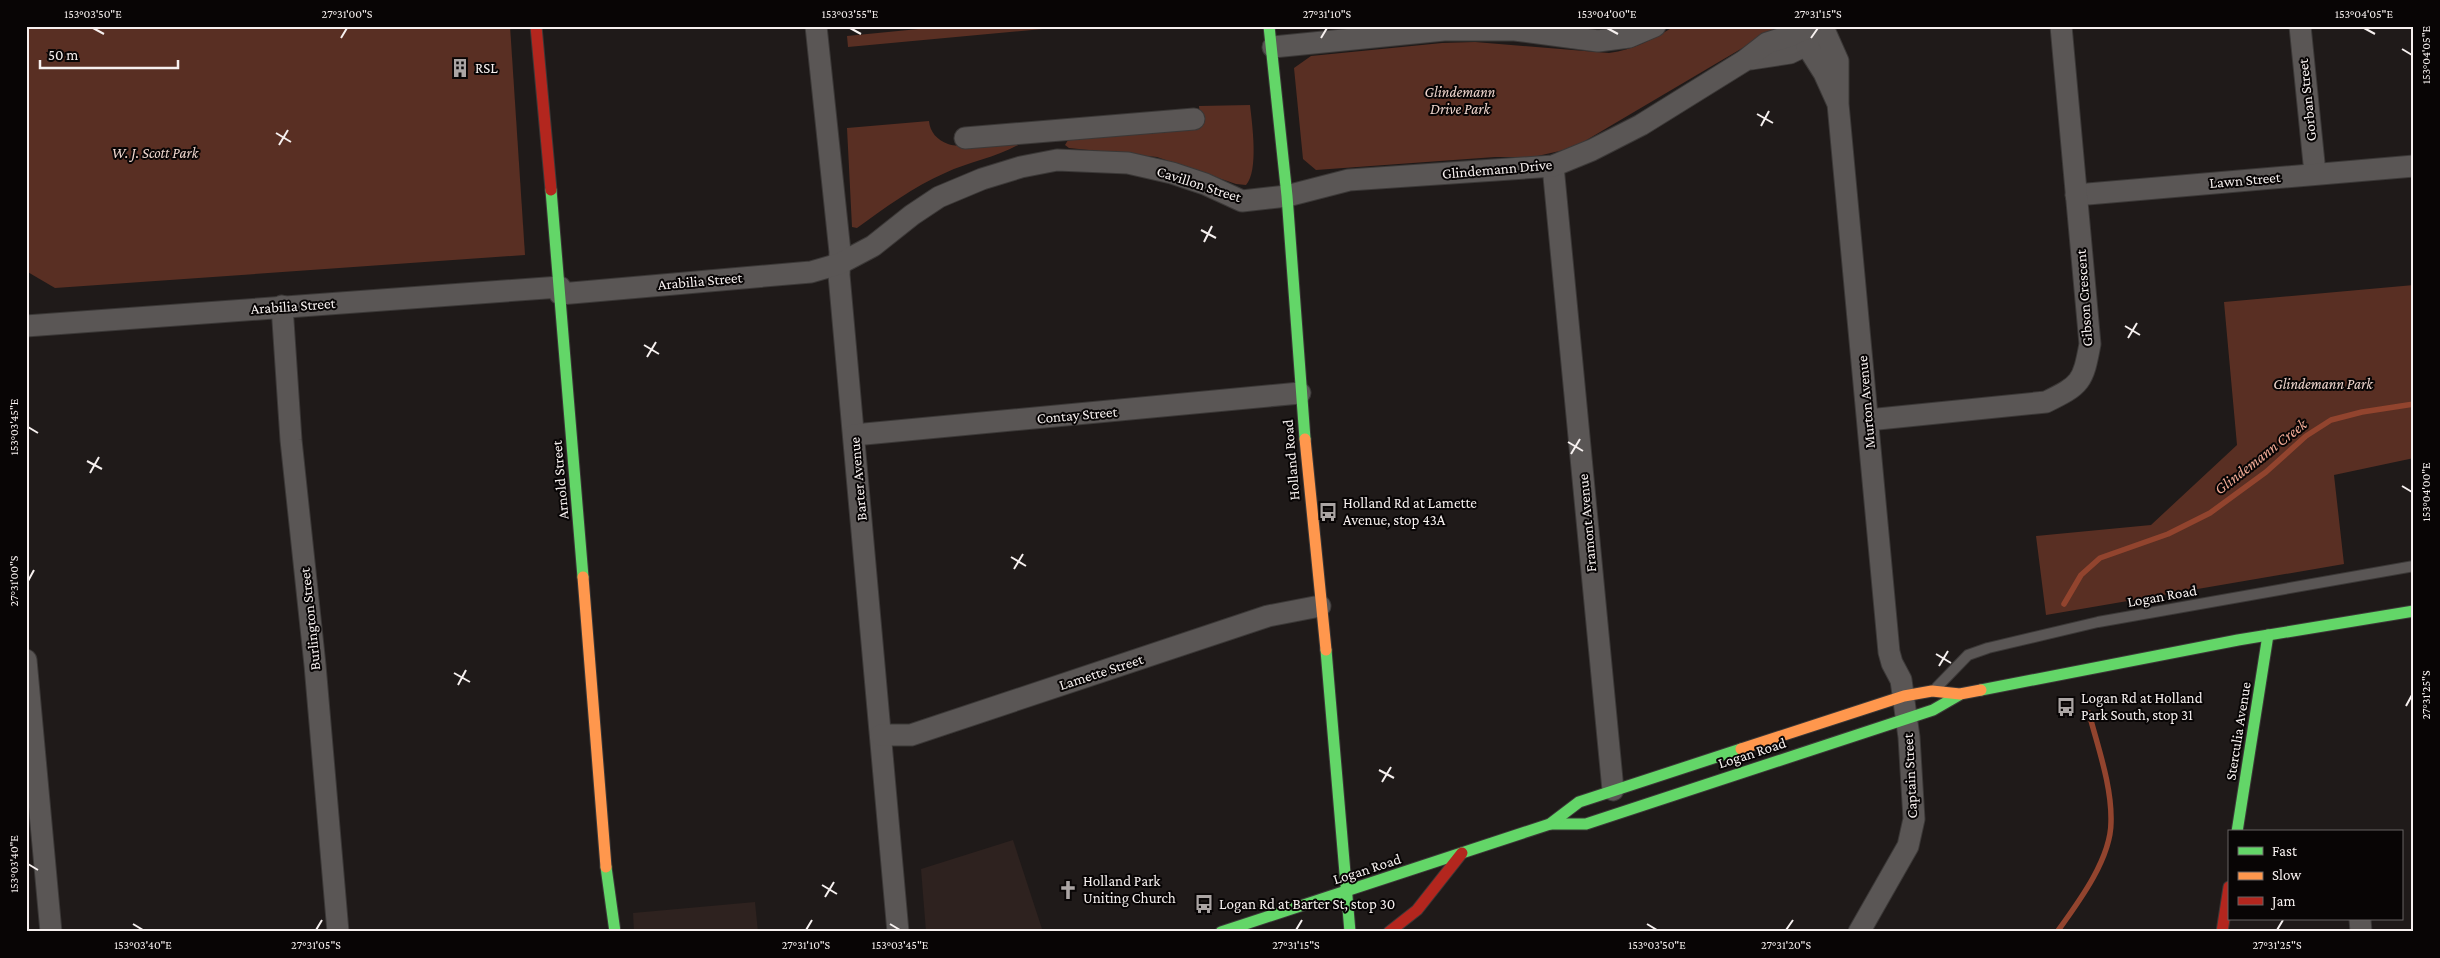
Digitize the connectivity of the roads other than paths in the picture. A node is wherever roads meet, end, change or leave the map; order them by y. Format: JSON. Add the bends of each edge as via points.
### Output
{"nodes":[{"id":1,"x":536,"y":26,"type":"edge"},
{"id":2,"x":816,"y":26,"type":"edge"},
{"id":3,"x":1269,"y":26,"type":"edge"},
{"id":4,"x":1655,"y":26,"type":"edge"},
{"id":5,"x":2061,"y":26,"type":"edge"},
{"id":6,"x":2300,"y":26,"type":"edge"},
{"id":7,"x":1533,"y":29,"type":"edge"},
{"id":8,"x":1818,"y":32,"type":"edge"},
{"id":9,"x":1273,"y":47,"type":"junction"},
{"id":10,"x":1194,"y":119,"type":"dead end"},
{"id":11,"x":1046,"y":132,"type":"junction"},
{"id":12,"x":965,"y":138,"type":"dead end"},
{"id":13,"x":1050,"y":162,"type":"junction"},
{"id":14,"x":1553,"y":166,"type":"junction"},
{"id":15,"x":2414,"y":166,"type":"edge"},
{"id":16,"x":2315,"y":173,"type":"junction"},
{"id":17,"x":2076,"y":195,"type":"junction"},
{"id":18,"x":1287,"y":196,"type":"junction"},
{"id":19,"x":839,"y":264,"type":"junction"},
{"id":20,"x":560,"y":290,"type":"junction"},
{"id":21,"x":282,"y":306,"type":"junction"},
{"id":22,"x":26,"y":326,"type":"edge"},
{"id":23,"x":1300,"y":394,"type":"junction"},
{"id":24,"x":1868,"y":420,"type":"junction"},
{"id":25,"x":854,"y":435,"type":"junction"},
{"id":26,"x":2414,"y":566,"type":"edge"},
{"id":27,"x":1320,"y":606,"type":"junction"},
{"id":28,"x":2414,"y":611,"type":"edge"},
{"id":29,"x":2268,"y":635,"type":"junction"},
{"id":30,"x":26,"y":660,"type":"edge"},
{"id":31,"x":1932,"y":692,"type":"junction"},
{"id":32,"x":1960,"y":694,"type":"junction"},
{"id":33,"x":1904,"y":696,"type":"junction"},
{"id":34,"x":1906,"y":718,"type":"junction"},
{"id":35,"x":881,"y":735,"type":"junction"},
{"id":36,"x":1613,"y":790,"type":"junction"},
{"id":37,"x":1550,"y":824,"type":"junction"},
{"id":38,"x":2237,"y":830,"type":"edge"},
{"id":39,"x":1462,"y":853,"type":"junction"},
{"id":40,"x":1347,"y":890,"type":"junction"},
{"id":41,"x":2228,"y":893,"type":"edge"},
{"id":42,"x":51,"y":932,"type":"edge"},
{"id":43,"x":338,"y":932,"type":"edge"},
{"id":44,"x":615,"y":932,"type":"edge"},
{"id":45,"x":898,"y":932,"type":"edge"},
{"id":46,"x":1221,"y":932,"type":"edge"},
{"id":47,"x":1350,"y":932,"type":"edge"},
{"id":48,"x":1389,"y":932,"type":"edge"},
{"id":49,"x":1859,"y":932,"type":"edge"},
{"id":50,"x":2222,"y":932,"type":"edge"}],
"edges":[{"from":1,"to":20,"type":"main road","name":"Arnold Street"},
{"from":2,"to":19,"type":"street","name":"Barter Avenue"},
{"from":3,"to":9,"type":"main road","name":"Holland Road"},
{"from":4,"to":7,"type":"street","via":[[1629,37],[1598,41]]},
{"from":5,"to":17,"type":"street","name":"Gibson Crescent"},
{"from":6,"to":16,"type":"street","name":"Gorban Street"},
{"from":7,"to":9,"type":"street","via":[[1444,30]]},
{"from":8,"to":14,"type":"street","name":"Glindemann Drive","via":[[1790,52],[1744,62],[1641,125]]},
{"from":8,"to":24,"type":"street","name":"Murton Avenue","via":[[1838,61],[1838,104]]},
{"from":9,"to":18,"type":"main road","name":"Holland Road"},
{"from":10,"to":11,"type":"street"},
{"from":11,"to":12,"type":"street"},
{"from":11,"to":13,"type":"street"},
{"from":13,"to":18,"type":"street","name":"Cavillon Street","via":[[1128,163],[1205,184],[1242,201]]},
{"from":13,"to":19,"type":"street","name":"Cavillon Street","via":[[1021,166],[939,198],[873,246]]},
{"from":14,"to":18,"type":"street","name":"Glindemann Drive","via":[[1349,180]]},
{"from":14,"to":36,"type":"street","name":"Framont Avenue"},
{"from":15,"to":16,"type":"street","name":"Lawn Street"},
{"from":16,"to":17,"type":"street","name":"Lawn Street"},
{"from":17,"to":24,"type":"street","name":"Gibson Crescent","via":[[2090,344],[2085,370],[2072,390],[2046,402]]},
{"from":18,"to":23,"type":"main road","name":"Holland Road"},
{"from":19,"to":20,"type":"street","name":"Arabilia Street","via":[[811,272]]},
{"from":19,"to":25,"type":"street","name":"Barter Avenue"},
{"from":20,"to":21,"type":"street","name":"Arabilia Street"},
{"from":20,"to":44,"type":"main road","name":"Arnold Street","via":[[604,848]]},
{"from":21,"to":22,"type":"street","name":"Arabilia Street"},
{"from":21,"to":43,"type":"street","name":"Burlington Street"},
{"from":23,"to":25,"type":"street","name":"Contay Street"},
{"from":23,"to":27,"type":"main road","name":"Holland Road"},
{"from":24,"to":33,"type":"street","name":"Murton Avenue","via":[[1889,652]]},
{"from":25,"to":35,"type":"street","name":"Barter Avenue"},
{"from":26,"to":31,"type":"lane","name":"Logan Road","via":[[2098,622],[1988,648],[1968,655]]},
{"from":27,"to":35,"type":"street","name":"Lamette Street","via":[[1268,616],[911,735]]},
{"from":27,"to":40,"type":"main road","name":"Holland Road"},
{"from":28,"to":29,"type":"main road","name":"Logan Road"},
{"from":29,"to":32,"type":"main road","name":"Logan Road"},
{"from":29,"to":38,"type":"main road","name":"Sterculia Avenue"},
{"from":30,"to":42,"type":"street"},
{"from":31,"to":32,"type":"main road","name":"Logan Road"},
{"from":31,"to":33,"type":"main road","name":"Logan Road"},
{"from":32,"to":34,"type":"main road","name":"Logan Road","via":[[1933,710]]},
{"from":33,"to":34,"type":"street","name":"Captain Street"},
{"from":33,"to":36,"type":"main road","name":"Logan Road"},
{"from":34,"to":37,"type":"main road","name":"Logan Road","via":[[1586,824]]},
{"from":34,"to":49,"type":"street","name":"Captain Street","via":[[1914,818],[1911,838]]},
{"from":35,"to":45,"type":"street","name":"Barter Avenue"},
{"from":36,"to":37,"type":"main road","name":"Logan Road","via":[[1579,802]]},
{"from":37,"to":39,"type":"main road","name":"Logan Road"},
{"from":39,"to":40,"type":"main road","name":"Logan Road"},
{"from":39,"to":48,"type":"main road","via":[[1417,910]]},
{"from":40,"to":46,"type":"main road","name":"Logan Road"},
{"from":40,"to":47,"type":"main road","name":"Holland Road"},
{"from":41,"to":50,"type":"main road"}]}
